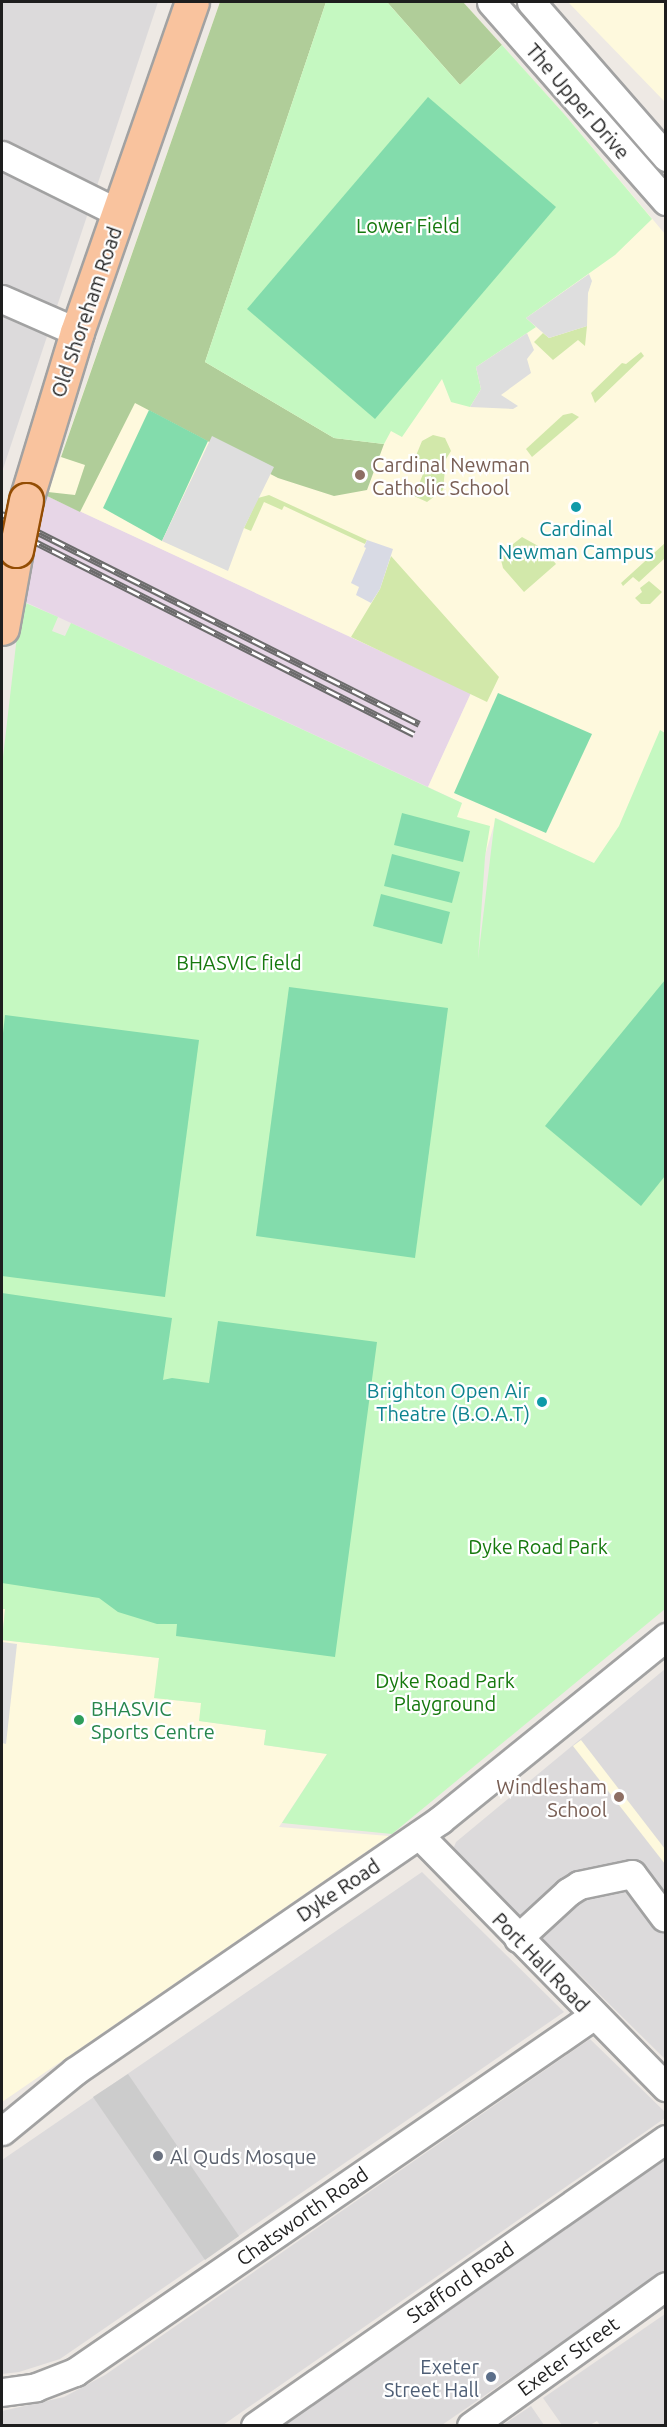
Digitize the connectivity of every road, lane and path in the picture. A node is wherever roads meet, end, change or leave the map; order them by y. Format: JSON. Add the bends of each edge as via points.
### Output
{"nodes":[{"id":1,"x":192,"y":2,"type":"edge"},
{"id":2,"x":491,"y":2,"type":"edge"},
{"id":3,"x":531,"y":2,"type":"edge"},
{"id":4,"x":2,"y":154,"type":"edge"},
{"id":5,"x":666,"y":157,"type":"edge"},
{"id":6,"x":666,"y":201,"type":"edge"},
{"id":7,"x":119,"y":213,"type":"junction"},
{"id":8,"x":2,"y":299,"type":"edge"},
{"id":9,"x":77,"y":332,"type":"junction"},
{"id":10,"x":2,"y":628,"type":"edge"},
{"id":11,"x":666,"y":1637,"type":"edge"},
{"id":12,"x":419,"y":1835,"type":"junction"},
{"id":13,"x":664,"y":1917,"type":"edge"},
{"id":14,"x":518,"y":1938,"type":"junction"},
{"id":15,"x":593,"y":2016,"type":"junction"},
{"id":16,"x":666,"y":2087,"type":"edge"},
{"id":17,"x":2,"y":2131,"type":"edge"},
{"id":18,"x":666,"y":2139,"type":"edge"},
{"id":19,"x":666,"y":2286,"type":"edge"},
{"id":20,"x":2,"y":2392,"type":"edge"},
{"id":21,"x":255,"y":2426,"type":"edge"},
{"id":22,"x":471,"y":2426,"type":"edge"}],
"edges":[{"from":1,"to":7,"type":"main road","name":"Old Shoreham Road"},
{"from":2,"to":6,"type":"street","name":"The Upper Drive"},
{"from":3,"to":5,"type":"street","name":"The Upper Drive"},
{"from":4,"to":7,"type":"street"},
{"from":7,"to":9,"type":"main road","name":"Old Shoreham Road"},
{"from":8,"to":9,"type":"street"},
{"from":9,"to":10,"type":"main road","name":"Old Shoreham Road","bridge":true,"via":[[26,500]]},
{"from":11,"to":12,"type":"street","name":"Dyke Road"},
{"from":12,"to":14,"type":"street","name":"Port Hall Road"},
{"from":12,"to":17,"type":"street","name":"Dyke Road","via":[[75,2071]]},
{"from":13,"to":14,"type":"street","via":[[632,1874],[579,1885]]},
{"from":14,"to":15,"type":"street","name":"Port Hall Road"},
{"from":15,"to":16,"type":"street","name":"Port Hall Road"},
{"from":15,"to":20,"type":"street","name":"Chatsworth Road","via":[[75,2372],[42,2385]]},
{"from":18,"to":21,"type":"street","name":"Stafford Road"},
{"from":19,"to":22,"type":"street","name":"Exeter Street"}]}
